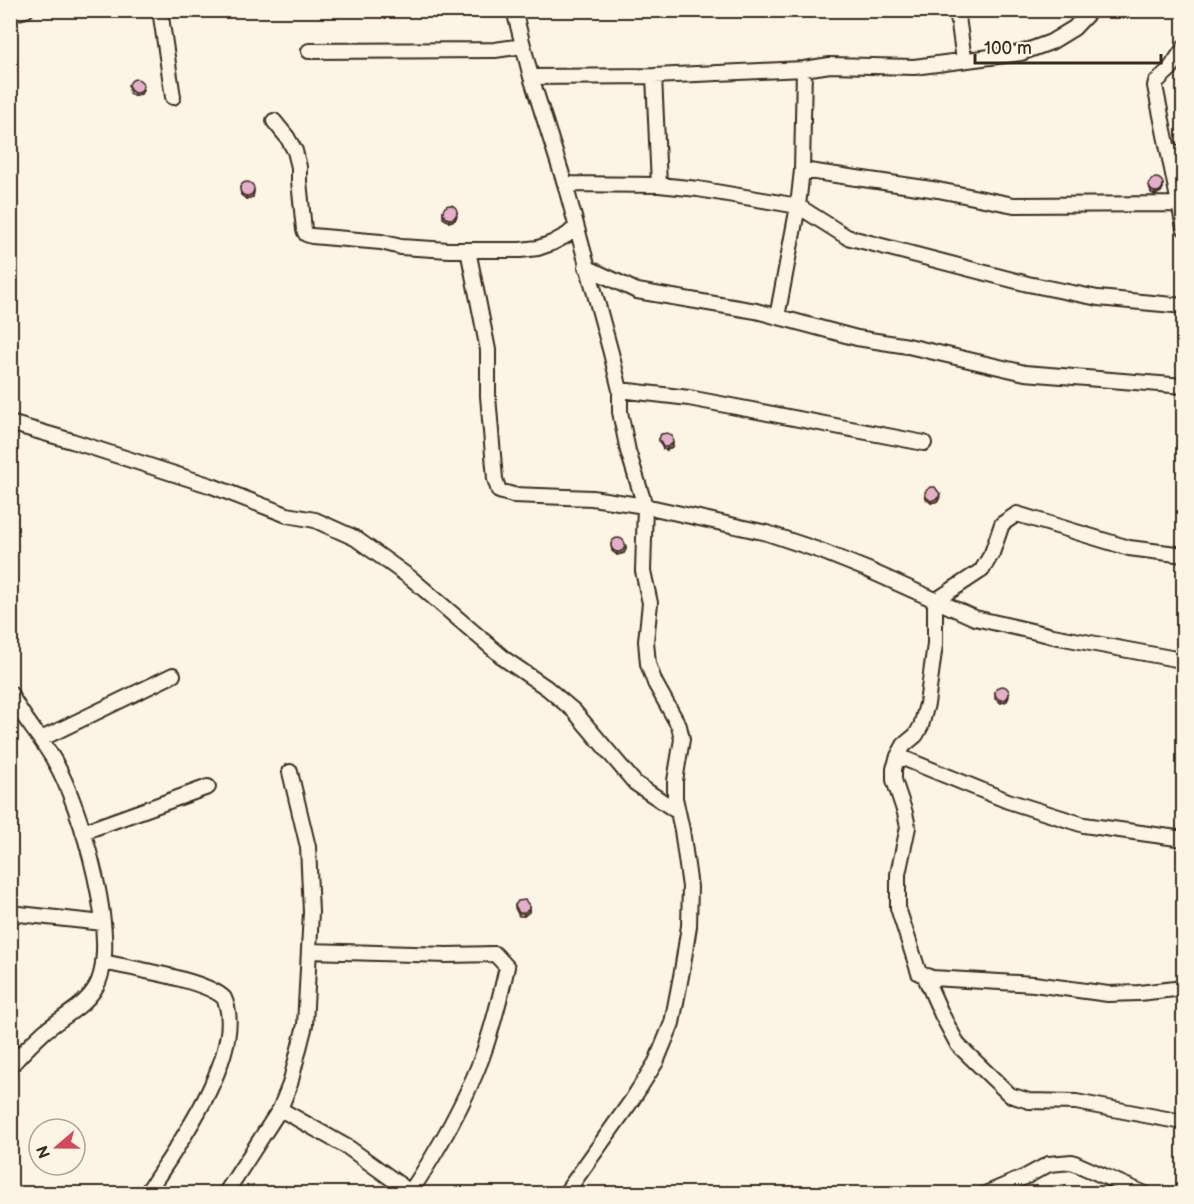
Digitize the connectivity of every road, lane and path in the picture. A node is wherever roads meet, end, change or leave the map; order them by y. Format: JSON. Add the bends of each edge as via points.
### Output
{"nodes":[{"id":1,"x":26,"y":10,"type":"edge"},
{"id":2,"x":160,"y":10,"type":"edge"},
{"id":3,"x":514,"y":10,"type":"edge"},
{"id":4,"x":957,"y":10,"type":"edge"},
{"id":5,"x":1091,"y":10,"type":"edge"},
{"id":6,"x":10,"y":14,"type":"edge"},
{"id":7,"x":523,"y":46,"type":"junction"},
{"id":8,"x":1184,"y":48,"type":"edge"},
{"id":9,"x":309,"y":51,"type":"dead end"},
{"id":10,"x":964,"y":60,"type":"junction"},
{"id":11,"x":804,"y":69,"type":"junction"},
{"id":12,"x":654,"y":76,"type":"junction"},
{"id":13,"x":531,"y":77,"type":"junction"},
{"id":14,"x":173,"y":97,"type":"dead end"},
{"id":15,"x":274,"y":122,"type":"dead end"},
{"id":16,"x":1168,"y":148,"type":"junction"},
{"id":17,"x":1184,"y":162,"type":"edge"},
{"id":18,"x":802,"y":170,"type":"junction"},
{"id":19,"x":565,"y":184,"type":"junction"},
{"id":20,"x":659,"y":185,"type":"junction"},
{"id":21,"x":1180,"y":197,"type":"edge"},
{"id":22,"x":798,"y":206,"type":"junction"},
{"id":23,"x":576,"y":227,"type":"junction"},
{"id":24,"x":1184,"y":228,"type":"edge"},
{"id":25,"x":468,"y":250,"type":"junction"},
{"id":26,"x":586,"y":267,"type":"junction"},
{"id":27,"x":1184,"y":306,"type":"edge"},
{"id":28,"x":777,"y":317,"type":"junction"},
{"id":29,"x":1184,"y":386,"type":"edge"},
{"id":30,"x":620,"y":390,"type":"junction"},
{"id":31,"x":10,"y":423,"type":"edge"},
{"id":32,"x":924,"y":443,"type":"dead end"},
{"id":33,"x":645,"y":506,"type":"junction"},
{"id":34,"x":1184,"y":555,"type":"edge"},
{"id":35,"x":935,"y":601,"type":"junction"},
{"id":36,"x":1184,"y":657,"type":"edge"},
{"id":37,"x":173,"y":675,"type":"dead end"},
{"id":38,"x":12,"y":701,"type":"edge"},
{"id":39,"x":41,"y":739,"type":"junction"},
{"id":40,"x":898,"y":756,"type":"junction"},
{"id":41,"x":290,"y":772,"type":"dead end"},
{"id":42,"x":208,"y":788,"type":"dead end"},
{"id":43,"x":678,"y":812,"type":"junction"},
{"id":44,"x":84,"y":832,"type":"junction"},
{"id":45,"x":1184,"y":839,"type":"edge"},
{"id":46,"x":10,"y":913,"type":"edge"},
{"id":47,"x":103,"y":923,"type":"junction"},
{"id":48,"x":309,"y":951,"type":"junction"},
{"id":49,"x":103,"y":962,"type":"junction"},
{"id":50,"x":925,"y":977,"type":"junction"},
{"id":51,"x":1184,"y":988,"type":"edge"},
{"id":52,"x":10,"y":1067,"type":"edge"},
{"id":53,"x":280,"y":1109,"type":"junction"},
{"id":54,"x":1177,"y":1120,"type":"dead end"},
{"id":55,"x":410,"y":1193,"type":"edge"},
{"id":56,"x":146,"y":1194,"type":"edge"},
{"id":57,"x":225,"y":1194,"type":"edge"},
{"id":58,"x":565,"y":1194,"type":"edge"},
{"id":59,"x":985,"y":1194,"type":"edge"},
{"id":60,"x":1146,"y":1194,"type":"edge"}],
"edges":[{"from":1,"to":6,"type":"street"},
{"from":2,"to":14,"type":"street"},
{"from":3,"to":7,"type":"street"},
{"from":4,"to":10,"type":"street"},
{"from":5,"to":10,"type":"street","via":[[1074,28],[1051,42],[1021,53]]},
{"from":7,"to":9,"type":"street","via":[[495,50]]},
{"from":7,"to":13,"type":"street"},
{"from":8,"to":16,"type":"street","via":[[1155,86]]},
{"from":10,"to":11,"type":"street","via":[[914,67],[830,65]]},
{"from":11,"to":12,"type":"street"},
{"from":11,"to":18,"type":"street"},
{"from":12,"to":13,"type":"street"},
{"from":12,"to":20,"type":"street"},
{"from":13,"to":19,"type":"street"},
{"from":15,"to":25,"type":"street","via":[[295,151],[306,234],[401,247]]},
{"from":16,"to":17,"type":"street"},
{"from":16,"to":21,"type":"street"},
{"from":18,"to":21,"type":"street","via":[[1014,205]]},
{"from":18,"to":22,"type":"street"},
{"from":19,"to":20,"type":"street"},
{"from":19,"to":23,"type":"street"},
{"from":20,"to":22,"type":"street"},
{"from":21,"to":24,"type":"street"},
{"from":22,"to":27,"type":"street","via":[[847,237],[1028,284],[1098,298]]},
{"from":22,"to":28,"type":"street"},
{"from":23,"to":25,"type":"street","via":[[567,236],[538,248]]},
{"from":23,"to":26,"type":"street"},
{"from":25,"to":33,"type":"street","via":[[488,350],[488,396],[499,491]]},
{"from":26,"to":28,"type":"street","via":[[637,291]]},
{"from":26,"to":30,"type":"street"},
{"from":28,"to":29,"type":"street","via":[[1025,373]]},
{"from":30,"to":32,"type":"street","via":[[689,398]]},
{"from":30,"to":33,"type":"street","via":[[628,451]]},
{"from":31,"to":43,"type":"street","via":[[212,486],[287,515],[315,520],[354,538],[412,579],[506,660],[547,688],[574,711],[635,783]]},
{"from":33,"to":35,"type":"street","via":[[767,533],[822,551]]},
{"from":33,"to":43,"type":"street","via":[[643,571],[650,603],[648,664],[682,739],[675,781]]},
{"from":34,"to":35,"type":"street","via":[[1129,548],[1017,514],[1002,524],[982,570]]},
{"from":35,"to":36,"type":"street","via":[[1016,629],[1176,659]]},
{"from":35,"to":40,"type":"street","via":[[935,644],[927,704],[921,726]]},
{"from":37,"to":39,"type":"street"},
{"from":38,"to":39,"type":"street"},
{"from":39,"to":44,"type":"street","via":[[57,764]]},
{"from":40,"to":45,"type":"street","via":[[1008,801],[1084,825]]},
{"from":40,"to":50,"type":"street","via":[[894,780],[908,827],[898,874],[898,908],[917,970]]},
{"from":41,"to":48,"type":"street","via":[[308,847]]},
{"from":42,"to":44,"type":"street"},
{"from":43,"to":58,"type":"street","via":[[690,887],[682,971],[672,1023],[656,1062]]},
{"from":44,"to":47,"type":"street"},
{"from":46,"to":47,"type":"street"},
{"from":47,"to":49,"type":"street"},
{"from":48,"to":53,"type":"street","via":[[305,1025]]},
{"from":48,"to":55,"type":"street","via":[[495,954],[507,967],[497,1012],[467,1094]]},
{"from":49,"to":52,"type":"street","via":[[89,998],[44,1033]]},
{"from":49,"to":56,"type":"street","via":[[209,988],[224,998],[230,1015],[215,1078],[189,1131]]},
{"from":50,"to":51,"type":"street","via":[[1034,984],[1108,994]]},
{"from":50,"to":54,"type":"street","via":[[958,1045],[1010,1095],[1029,1101],[1076,1102]]},
{"from":53,"to":55,"type":"street","via":[[349,1148]]},
{"from":53,"to":57,"type":"street"},
{"from":59,"to":60,"type":"street","via":[[1049,1164],[1072,1162]]}]}
